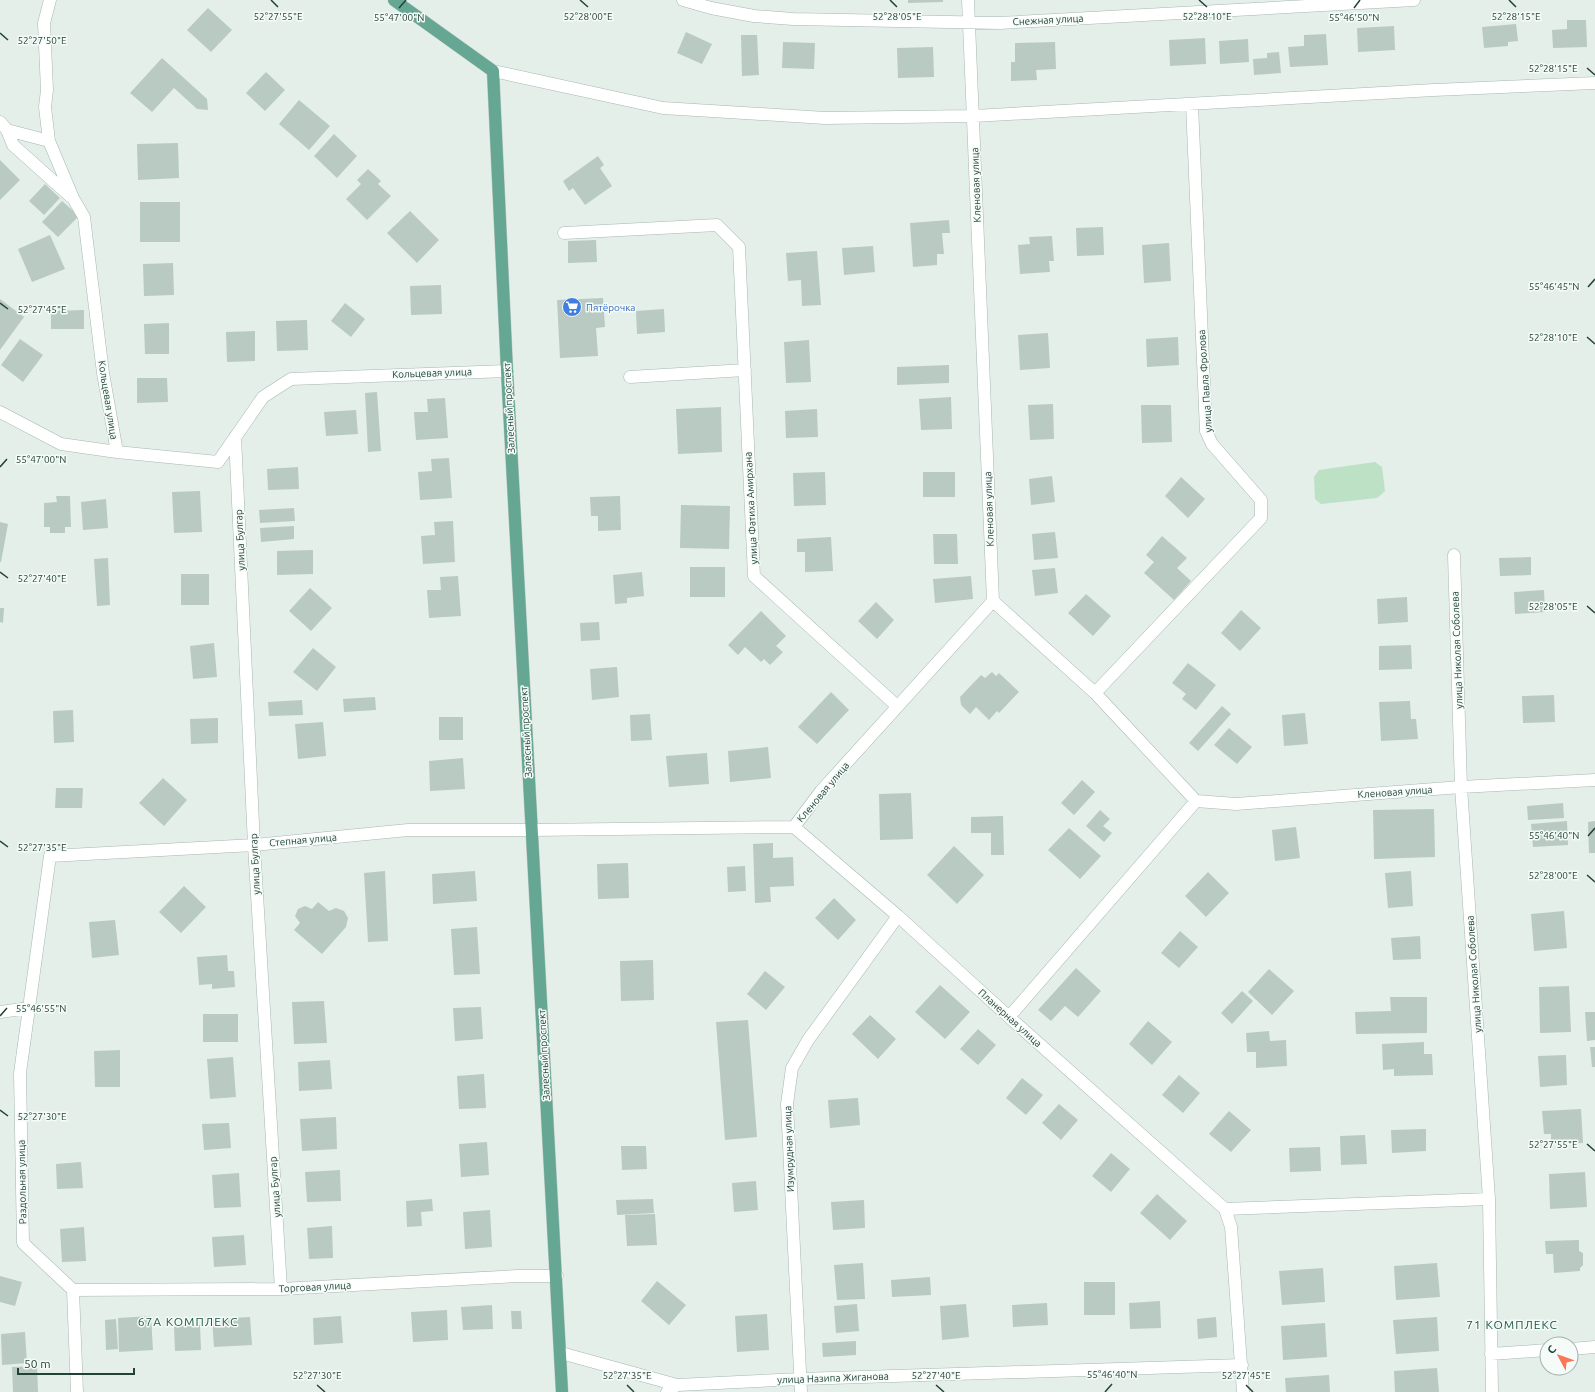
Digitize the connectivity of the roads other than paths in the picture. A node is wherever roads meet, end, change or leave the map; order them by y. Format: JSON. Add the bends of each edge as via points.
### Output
{"nodes":[{"id":1,"x":50,"y":0,"type":"edge"},
{"id":2,"x":394,"y":0,"type":"edge"},
{"id":3,"x":683,"y":0,"type":"edge"},
{"id":4,"x":968,"y":0,"type":"edge"},
{"id":5,"x":1414,"y":0,"type":"edge"},
{"id":6,"x":969,"y":23,"type":"junction"},
{"id":7,"x":494,"y":71,"type":"junction"},
{"id":8,"x":1595,"y":83,"type":"edge"},
{"id":9,"x":1192,"y":104,"type":"junction"},
{"id":10,"x":974,"y":116,"type":"junction"},
{"id":11,"x":4,"y":126,"type":"edge"},
{"id":12,"x":49,"y":141,"type":"junction"},
{"id":13,"x":73,"y":198,"type":"junction"},
{"id":14,"x":564,"y":233,"type":"dead end"},
{"id":15,"x":745,"y":370,"type":"junction"},
{"id":16,"x":507,"y":371,"type":"junction"},
{"id":17,"x":630,"y":377,"type":"dead end"},
{"id":18,"x":0,"y":412,"type":"edge"},
{"id":19,"x":235,"y":437,"type":"junction"},
{"id":20,"x":117,"y":452,"type":"junction"},
{"id":21,"x":1454,"y":555,"type":"dead end"},
{"id":22,"x":993,"y":601,"type":"junction"},
{"id":23,"x":1096,"y":692,"type":"junction"},
{"id":24,"x":897,"y":706,"type":"junction"},
{"id":25,"x":1595,"y":780,"type":"edge"},
{"id":26,"x":1461,"y":787,"type":"junction"},
{"id":27,"x":1196,"y":801,"type":"junction"},
{"id":28,"x":794,"y":827,"type":"junction"},
{"id":29,"x":531,"y":830,"type":"junction"},
{"id":30,"x":254,"y":845,"type":"junction"},
{"id":31,"x":50,"y":856,"type":"joint"},
{"id":32,"x":898,"y":916,"type":"junction"},
{"id":33,"x":29,"y":1008,"type":"junction"},
{"id":34,"x":0,"y":1012,"type":"edge"},
{"id":35,"x":1009,"y":1017,"type":"junction"},
{"id":36,"x":1489,"y":1199,"type":"junction"},
{"id":37,"x":1225,"y":1209,"type":"junction"},
{"id":38,"x":557,"y":1276,"type":"junction"},
{"id":39,"x":281,"y":1289,"type":"junction"},
{"id":40,"x":73,"y":1290,"type":"junction"},
{"id":41,"x":1595,"y":1347,"type":"edge"},
{"id":42,"x":1579,"y":1348,"type":"edge"},
{"id":43,"x":1539,"y":1351,"type":"edge"},
{"id":44,"x":560,"y":1353,"type":"junction"},
{"id":45,"x":1491,"y":1354,"type":"junction"},
{"id":46,"x":1242,"y":1365,"type":"junction"},
{"id":47,"x":800,"y":1379,"type":"junction"},
{"id":48,"x":672,"y":1388,"type":"edge"},
{"id":49,"x":77,"y":1392,"type":"edge"},
{"id":50,"x":562,"y":1392,"type":"edge"},
{"id":51,"x":801,"y":1392,"type":"edge"},
{"id":52,"x":1243,"y":1392,"type":"edge"},
{"id":53,"x":1492,"y":1392,"type":"edge"}],
"edges":[{"from":1,"to":12,"type":"street","name":"Кольцевая улица","via":[[44,23],[47,90],[45,107]]},
{"from":2,"to":7,"type":"main road"},
{"from":3,"to":6,"type":"street","name":"Снежная улица","via":[[754,16]]},
{"from":4,"to":6,"type":"street","name":"Кленовая улица"},
{"from":5,"to":6,"type":"street","name":"Снежная улица"},
{"from":6,"to":10,"type":"street","name":"Кленовая улица"},
{"from":7,"to":10,"type":"street","via":[[663,108],[825,118]]},
{"from":7,"to":16,"type":"main road","name":"Залесный проспект"},
{"from":8,"to":9,"type":"street"},
{"from":9,"to":10,"type":"street"},
{"from":9,"to":23,"type":"street","name":"улица Павла Фролова","via":[[1206,431],[1212,444],[1261,500],[1261,518]]},
{"from":10,"to":22,"type":"street","name":"Кленовая улица"},
{"from":11,"to":12,"type":"street"},
{"from":11,"to":13,"type":"street","via":[[13,145]]},
{"from":12,"to":13,"type":"street","name":"Кольцевая улица"},
{"from":13,"to":20,"type":"street","name":"Кольцевая улица","via":[[84,217],[103,373]]},
{"from":14,"to":15,"type":"street","name":"улица Фатиха Амирхана","via":[[717,225],[739,246]]},
{"from":15,"to":17,"type":"street"},
{"from":15,"to":24,"type":"street","name":"улица Фатиха Амирхана","via":[[754,576]]},
{"from":16,"to":19,"type":"street","name":"Кольцевая улица","via":[[291,379],[263,397]]},
{"from":16,"to":29,"type":"main road","name":"Залесный проспект"},
{"from":18,"to":20,"type":"street","via":[[61,444]]},
{"from":19,"to":20,"type":"street","name":"Кольцевая улица","via":[[218,462]]},
{"from":19,"to":30,"type":"street","name":"улица Булгар"},
{"from":21,"to":26,"type":"street","name":"улица Николая Соболева"},
{"from":22,"to":23,"type":"street"},
{"from":22,"to":24,"type":"street","name":"Кленовая улица"},
{"from":23,"to":27,"type":"street"},
{"from":24,"to":28,"type":"street","name":"Кленовая улица","via":[[821,792]]},
{"from":25,"to":26,"type":"street","name":"Кленовая улица"},
{"from":26,"to":27,"type":"street","name":"Кленовая улица","via":[[1236,804]]},
{"from":26,"to":36,"type":"street","name":"улица Николая Соболева"},
{"from":27,"to":35,"type":"street"},
{"from":28,"to":29,"type":"street","name":"Степная улица"},
{"from":28,"to":32,"type":"street","name":"Планерная улица"},
{"from":29,"to":30,"type":"street","name":"Степная улица","via":[[408,830]]},
{"from":29,"to":38,"type":"main road","name":"Залесный проспект"},
{"from":30,"to":31,"type":"street","name":"Степная улица"},
{"from":30,"to":39,"type":"street","name":"улица Булгар"},
{"from":31,"to":33,"type":"street","name":"Раздольная улица"},
{"from":32,"to":35,"type":"street","name":"Планерная улица"},
{"from":32,"to":47,"type":"street","name":"Изумрудная улица","via":[[808,1040],[792,1068],[787,1104]]},
{"from":33,"to":34,"type":"street"},
{"from":33,"to":40,"type":"street","name":"Раздольная улица","via":[[20,1073],[24,1243]]},
{"from":35,"to":37,"type":"street","name":"Планерная улица"},
{"from":36,"to":37,"type":"street"},
{"from":36,"to":45,"type":"street","name":"улица Николая Соболева"},
{"from":37,"to":46,"type":"street","via":[[1231,1227]]},
{"from":38,"to":39,"type":"street","name":"Торговая улица"},
{"from":38,"to":44,"type":"main road","name":"Залесный проспект"},
{"from":39,"to":40,"type":"street","name":"Торговая улица"},
{"from":40,"to":49,"type":"street"},
{"from":41,"to":42,"type":"street"},
{"from":43,"to":45,"type":"street"},
{"from":44,"to":48,"type":"street","name":"улица Назипа Жиганова"},
{"from":44,"to":50,"type":"main road","name":"Залесный проспект"},
{"from":45,"to":53,"type":"street","name":"улица Николая Соболева"},
{"from":46,"to":47,"type":"street","name":"улица Назипа Жиганова"},
{"from":46,"to":52,"type":"street"},
{"from":47,"to":48,"type":"street","name":"улица Назипа Жиганова"},
{"from":47,"to":51,"type":"street","name":"Изумрудная улица"}]}
